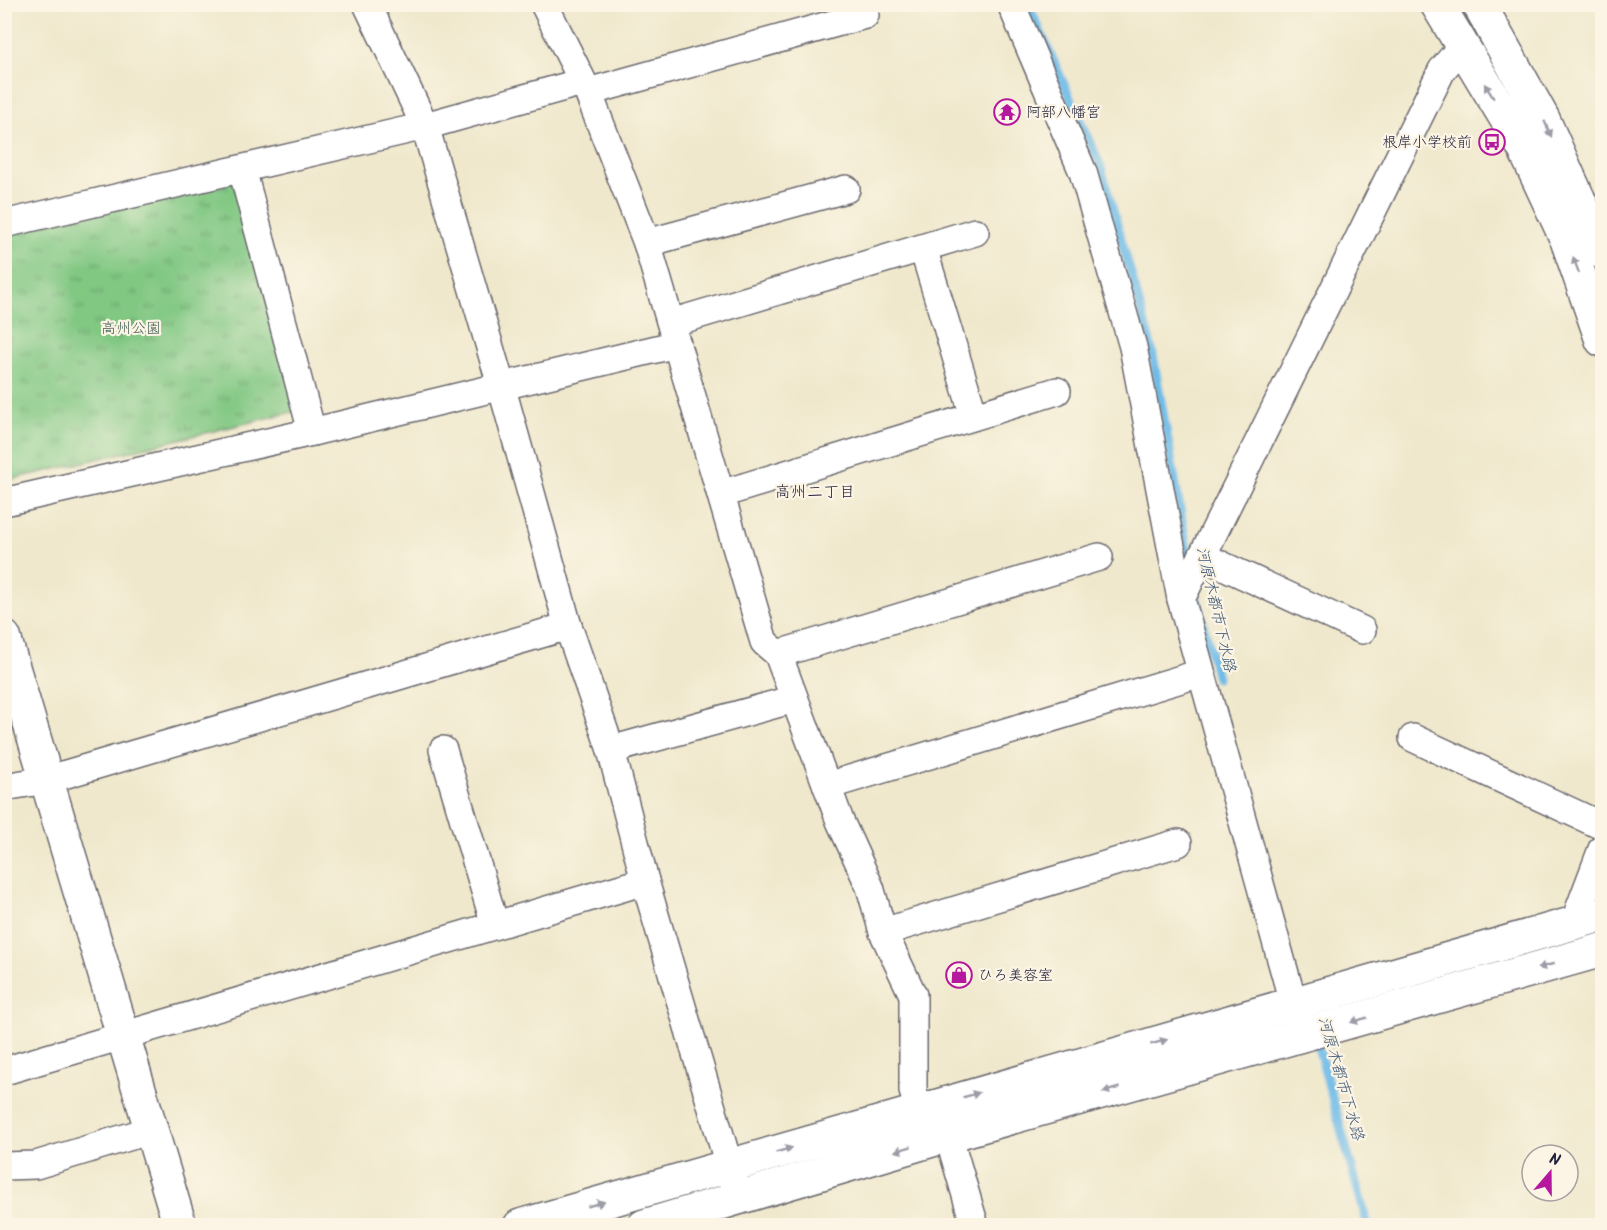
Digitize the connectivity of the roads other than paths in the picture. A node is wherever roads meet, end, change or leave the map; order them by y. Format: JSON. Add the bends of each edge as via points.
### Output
{"nodes":[{"id":1,"x":367,"y":4,"type":"edge"},
{"id":2,"x":544,"y":4,"type":"edge"},
{"id":3,"x":1011,"y":4,"type":"edge"},
{"id":4,"x":1437,"y":4,"type":"edge"},
{"id":5,"x":1479,"y":4,"type":"edge"},
{"id":6,"x":865,"y":15,"type":"dead end"},
{"id":7,"x":1462,"y":46,"type":"junction"},
{"id":8,"x":585,"y":87,"type":"junction"},
{"id":9,"x":424,"y":126,"type":"junction"},
{"id":10,"x":242,"y":169,"type":"junction"},
{"id":11,"x":846,"y":189,"type":"dead end"},
{"id":12,"x":4,"y":224,"type":"edge"},
{"id":13,"x":975,"y":232,"type":"dead end"},
{"id":14,"x":647,"y":243,"type":"junction"},
{"id":15,"x":923,"y":248,"type":"junction"},
{"id":16,"x":1602,"y":252,"type":"edge"},
{"id":17,"x":674,"y":334,"type":"junction"},
{"id":18,"x":1602,"y":340,"type":"edge"},
{"id":19,"x":501,"y":385,"type":"junction"},
{"id":20,"x":1057,"y":391,"type":"dead end"},
{"id":21,"x":974,"y":416,"type":"junction"},
{"id":22,"x":312,"y":432,"type":"junction"},
{"id":23,"x":721,"y":494,"type":"junction"},
{"id":24,"x":4,"y":502,"type":"edge"},
{"id":25,"x":1202,"y":556,"type":"junction"},
{"id":26,"x":1099,"y":557,"type":"dead end"},
{"id":27,"x":1181,"y":599,"type":"junction"},
{"id":28,"x":568,"y":626,"type":"junction"},
{"id":29,"x":1362,"y":630,"type":"dead end"},
{"id":30,"x":4,"y":637,"type":"edge"},
{"id":31,"x":778,"y":654,"type":"junction"},
{"id":32,"x":1201,"y":673,"type":"junction"},
{"id":33,"x":794,"y":699,"type":"junction"},
{"id":34,"x":1413,"y":738,"type":"dead end"},
{"id":35,"x":443,"y":750,"type":"dead end"},
{"id":36,"x":611,"y":750,"type":"junction"},
{"id":37,"x":46,"y":780,"type":"junction"},
{"id":38,"x":4,"y":786,"type":"edge"},
{"id":39,"x":827,"y":786,"type":"junction"},
{"id":40,"x":1602,"y":826,"type":"edge"},
{"id":41,"x":1178,"y":843,"type":"dead end"},
{"id":42,"x":1602,"y":849,"type":"edge"},
{"id":43,"x":645,"y":882,"type":"junction"},
{"id":44,"x":1588,"y":919,"type":"edge"},
{"id":45,"x":495,"y":926,"type":"junction"},
{"id":46,"x":883,"y":932,"type":"junction"},
{"id":47,"x":1602,"y":950,"type":"edge"},
{"id":48,"x":1293,"y":1005,"type":"junction"},
{"id":49,"x":123,"y":1035,"type":"junction"},
{"id":50,"x":1303,"y":1036,"type":"junction"},
{"id":51,"x":4,"y":1071,"type":"edge"},
{"id":52,"x":929,"y":1107,"type":"junction"},
{"id":53,"x":151,"y":1130,"type":"junction"},
{"id":54,"x":949,"y":1135,"type":"junction"},
{"id":55,"x":4,"y":1166,"type":"edge"},
{"id":56,"x":729,"y":1166,"type":"junction"},
{"id":57,"x":740,"y":1198,"type":"junction"},
{"id":58,"x":180,"y":1226,"type":"edge"},
{"id":59,"x":520,"y":1226,"type":"edge"},
{"id":60,"x":644,"y":1226,"type":"edge"},
{"id":61,"x":975,"y":1226,"type":"edge"}],
"edges":[{"from":1,"to":9,"type":"street"},
{"from":2,"to":8,"type":"street"},
{"from":3,"to":27,"type":"street","via":[[1083,172],[1133,347]]},
{"from":4,"to":7,"type":"street"},
{"from":5,"to":16,"type":"street","one_way":true,"via":[[1543,118]]},
{"from":6,"to":8,"type":"street"},
{"from":18,"to":7,"type":"street","one_way":true,"via":[[1567,240],[1524,148]]},
{"from":7,"to":25,"type":"street","via":[[1442,70]]},
{"from":8,"to":9,"type":"street"},
{"from":8,"to":14,"type":"street"},
{"from":9,"to":10,"type":"street"},
{"from":9,"to":19,"type":"street"},
{"from":10,"to":12,"type":"street"},
{"from":10,"to":22,"type":"street"},
{"from":11,"to":14,"type":"street"},
{"from":13,"to":15,"type":"street"},
{"from":14,"to":17,"type":"street"},
{"from":15,"to":17,"type":"street"},
{"from":15,"to":21,"type":"street"},
{"from":17,"to":19,"type":"street"},
{"from":17,"to":23,"type":"street"},
{"from":19,"to":22,"type":"street"},
{"from":19,"to":28,"type":"street"},
{"from":20,"to":21,"type":"street"},
{"from":21,"to":23,"type":"street"},
{"from":22,"to":24,"type":"street"},
{"from":23,"to":31,"type":"street","via":[[764,642]]},
{"from":25,"to":27,"type":"street"},
{"from":25,"to":29,"type":"street"},
{"from":26,"to":31,"type":"street"},
{"from":27,"to":32,"type":"street"},
{"from":28,"to":36,"type":"street"},
{"from":28,"to":37,"type":"street"},
{"from":30,"to":37,"type":"street"},
{"from":31,"to":33,"type":"street"},
{"from":32,"to":39,"type":"street"},
{"from":32,"to":48,"type":"street"},
{"from":33,"to":36,"type":"street"},
{"from":33,"to":39,"type":"street"},
{"from":34,"to":40,"type":"street"},
{"from":35,"to":45,"type":"street"},
{"from":36,"to":43,"type":"street"},
{"from":37,"to":38,"type":"street"},
{"from":37,"to":49,"type":"street"},
{"from":39,"to":46,"type":"street","via":[[870,886]]},
{"from":41,"to":46,"type":"street"},
{"from":42,"to":44,"type":"street"},
{"from":43,"to":45,"type":"street"},
{"from":43,"to":56,"type":"street"},
{"from":44,"to":48,"type":"street"},
{"from":45,"to":49,"type":"street"},
{"from":46,"to":52,"type":"street","via":[[913,995],[913,1091]]},
{"from":47,"to":50,"type":"street","one_way":true},
{"from":48,"to":50,"type":"street"},
{"from":52,"to":48,"type":"street","one_way":true},
{"from":49,"to":51,"type":"street"},
{"from":49,"to":53,"type":"street"},
{"from":50,"to":54,"type":"street","one_way":true},
{"from":52,"to":54,"type":"street"},
{"from":56,"to":52,"type":"street","one_way":true},
{"from":53,"to":55,"type":"street","via":[[36,1165]]},
{"from":53,"to":58,"type":"street"},
{"from":54,"to":57,"type":"street","one_way":true},
{"from":54,"to":61,"type":"street"},
{"from":56,"to":57,"type":"street"},
{"from":59,"to":56,"type":"street","one_way":true},
{"from":57,"to":60,"type":"street"}]}
